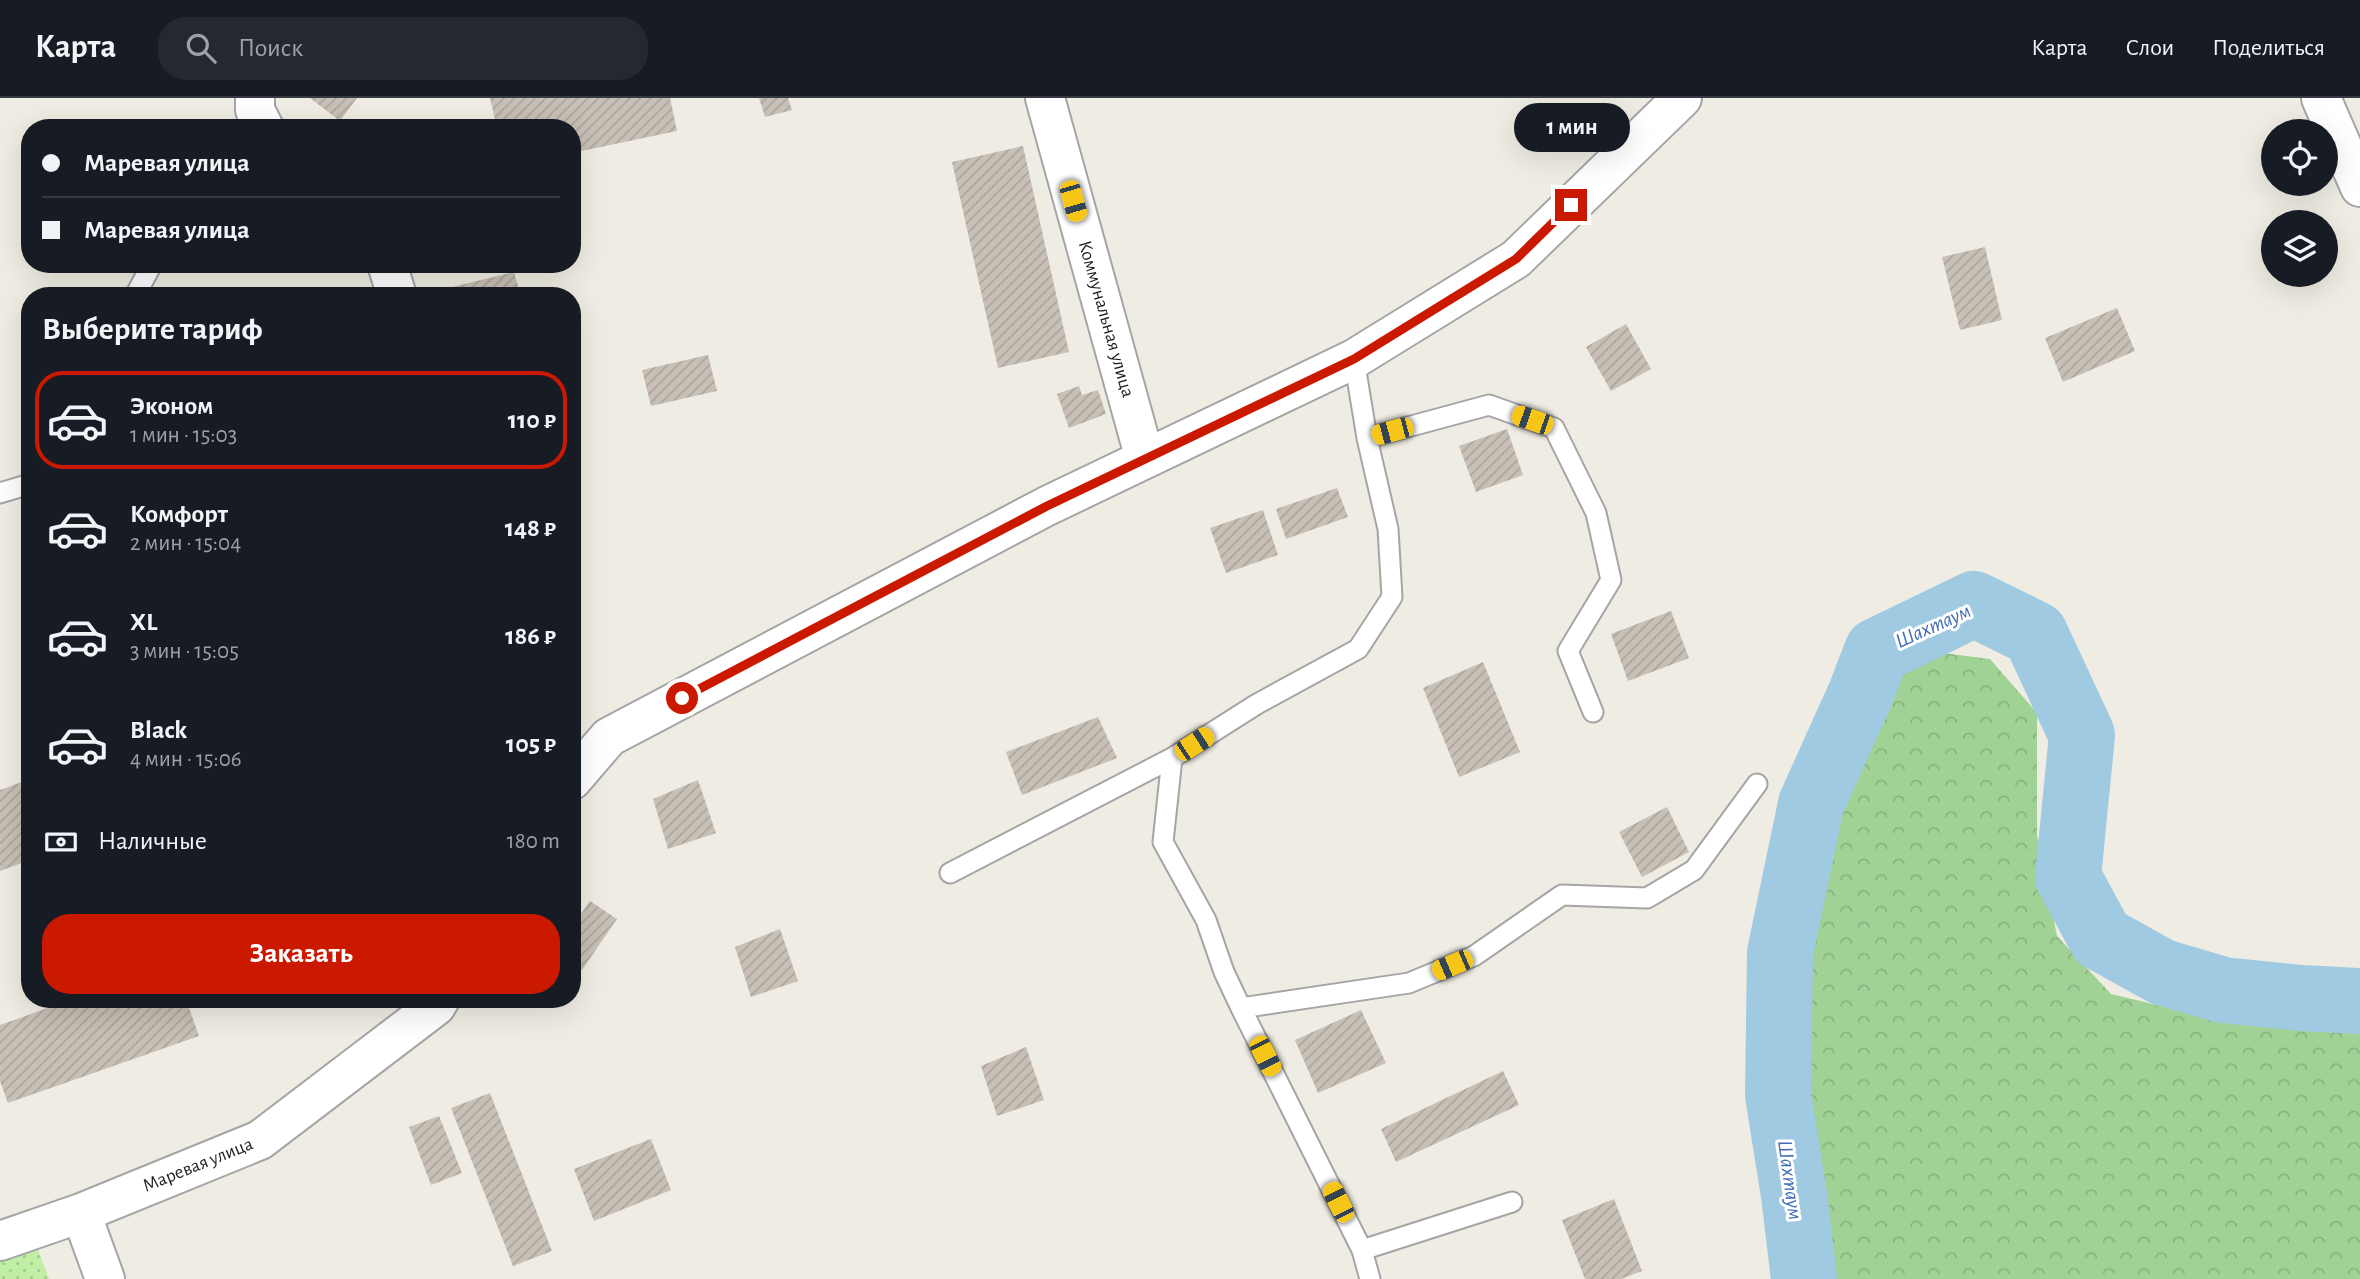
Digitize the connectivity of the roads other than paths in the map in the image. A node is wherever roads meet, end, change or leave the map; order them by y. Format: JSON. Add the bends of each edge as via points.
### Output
{"nodes":[{"id":1,"x":255,"y":98,"type":"edge"},
{"id":2,"x":1045,"y":98,"type":"edge"},
{"id":3,"x":1682,"y":98,"type":"edge"},
{"id":4,"x":2321,"y":98,"type":"edge"},
{"id":5,"x":260,"y":119,"type":"edge"},
{"id":6,"x":2360,"y":187,"type":"edge"},
{"id":7,"x":1354,"y":359,"type":"junction"},
{"id":8,"x":1367,"y":438,"type":"junction"},
{"id":9,"x":1145,"y":459,"type":"junction"},
{"id":10,"x":21,"y":487,"type":"edge"},
{"id":11,"x":0,"y":494,"type":"edge"},
{"id":12,"x":1592,"y":712,"type":"dead end"},
{"id":13,"x":1172,"y":758,"type":"junction"},
{"id":14,"x":581,"y":770,"type":"edge"},
{"id":15,"x":1757,"y":784,"type":"dead end"},
{"id":16,"x":950,"y":873,"type":"dead end"},
{"id":17,"x":433,"y":1008,"type":"edge"},
{"id":18,"x":1241,"y":1008,"type":"junction"},
{"id":19,"x":1512,"y":1202,"type":"dead end"},
{"id":20,"x":81,"y":1213,"type":"junction"},
{"id":21,"x":0,"y":1241,"type":"edge"},
{"id":22,"x":1362,"y":1250,"type":"junction"},
{"id":23,"x":105,"y":1279,"type":"edge"},
{"id":24,"x":1370,"y":1279,"type":"edge"}],
"edges":[{"from":1,"to":5,"type":"street"},
{"from":2,"to":9,"type":"street","name":"Коммунальная улица"},
{"from":3,"to":7,"type":"street","via":[[1516,259]]},
{"from":4,"to":6,"type":"street"},
{"from":7,"to":8,"type":"lane"},
{"from":7,"to":9,"type":"street"},
{"from":8,"to":12,"type":"lane","via":[[1489,405],[1554,428],[1596,513],[1611,580],[1568,651]]},
{"from":8,"to":13,"type":"lane","via":[[1388,530],[1392,597],[1358,649],[1256,704]]},
{"from":9,"to":14,"type":"street","via":[[609,737]]},
{"from":10,"to":11,"type":"lane"},
{"from":13,"to":16,"type":"lane"},
{"from":13,"to":18,"type":"lane","via":[[1163,842],[1206,920]]},
{"from":15,"to":18,"type":"lane","via":[[1694,870],[1647,898],[1562,895],[1474,956],[1409,983]]},
{"from":17,"to":20,"type":"street","name":"Маревая улица","via":[[260,1140]]},
{"from":18,"to":22,"type":"lane"},
{"from":19,"to":22,"type":"lane"},
{"from":20,"to":21,"type":"street","name":"Маревая улица"},
{"from":20,"to":23,"type":"street"},
{"from":22,"to":24,"type":"lane"}]}
